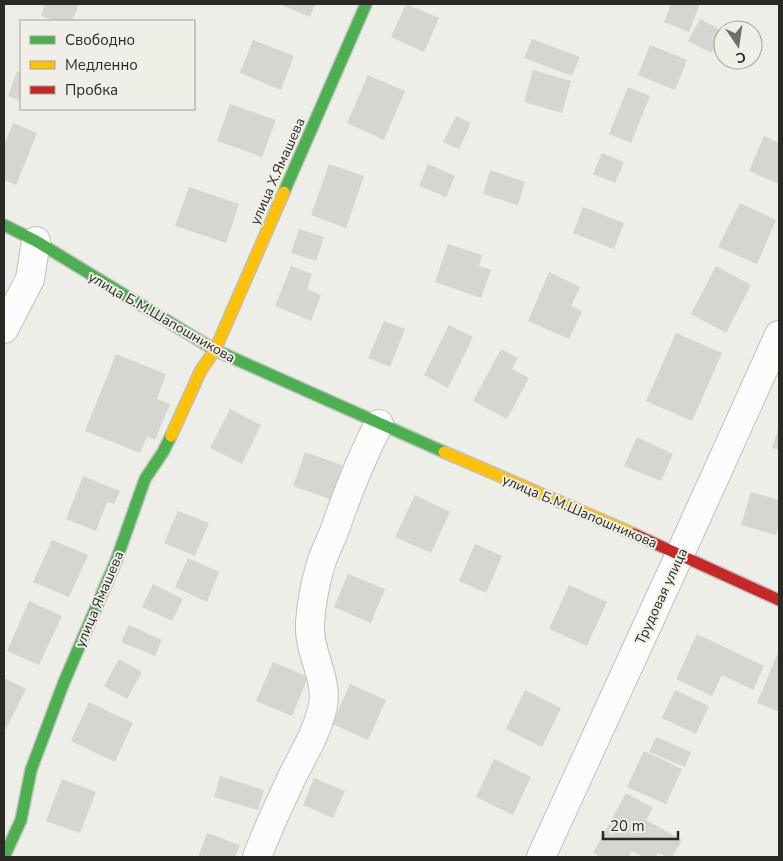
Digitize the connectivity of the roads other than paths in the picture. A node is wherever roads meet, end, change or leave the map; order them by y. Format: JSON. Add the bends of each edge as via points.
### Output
{"nodes":[{"id":1,"x":366,"y":4,"type":"edge"},
{"id":2,"x":4,"y":226,"type":"edge"},
{"id":3,"x":36,"y":241,"type":"junction"},
{"id":4,"x":4,"y":329,"type":"edge"},
{"id":5,"x":779,"y":335,"type":"edge"},
{"id":6,"x":215,"y":350,"type":"junction"},
{"id":7,"x":380,"y":424,"type":"junction"},
{"id":8,"x":680,"y":554,"type":"junction"},
{"id":9,"x":779,"y":600,"type":"edge"},
{"id":10,"x":4,"y":857,"type":"edge"},
{"id":11,"x":257,"y":857,"type":"edge"},
{"id":12,"x":541,"y":857,"type":"edge"}],
"edges":[{"from":1,"to":6,"type":"street","name":"улица Х.Ямашева"},
{"from":2,"to":3,"type":"street","name":"улица Б.М.Шапошникова"},
{"from":3,"to":4,"type":"street","via":[[30,279]]},
{"from":3,"to":6,"type":"street","name":"улица Б.М.Шапошникова"},
{"from":5,"to":8,"type":"street","name":"Трудовая улица"},
{"from":6,"to":7,"type":"street","name":"улица Б.М.Шапошникова"},
{"from":6,"to":10,"type":"street","name":"улица Ямашева","via":[[201,370],[163,452],[145,480],[116,561],[64,682],[31,770],[21,820]]},
{"from":7,"to":8,"type":"street","name":"улица Б.М.Шапошникова"},
{"from":7,"to":11,"type":"street","via":[[361,459],[343,505],[320,567],[314,595],[310,625],[324,690],[321,717]]},
{"from":8,"to":9,"type":"street","name":"улица Б.М.Шапошникова"},
{"from":8,"to":12,"type":"street","name":"Трудовая улица"}]}
